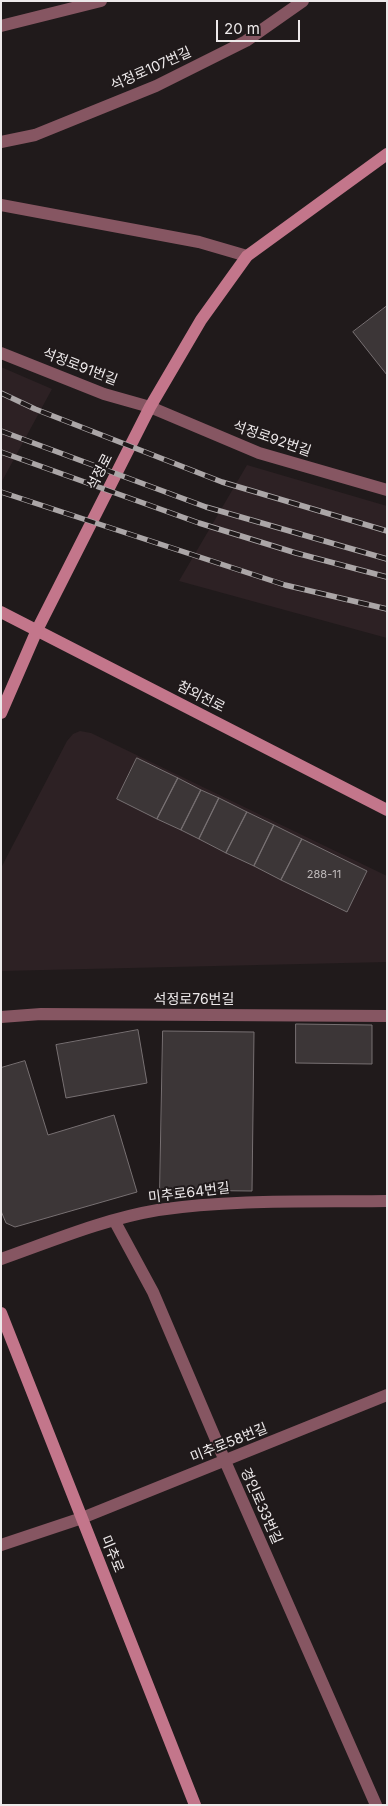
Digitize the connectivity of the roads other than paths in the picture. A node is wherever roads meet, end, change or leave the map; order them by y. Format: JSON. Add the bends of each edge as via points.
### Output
{"nodes":[{"id":1,"x":101,"y":1,"type":"edge"},
{"id":2,"x":303,"y":1,"type":"edge"},
{"id":3,"x":1,"y":26,"type":"edge"},
{"id":4,"x":1,"y":142,"type":"edge"},
{"id":5,"x":387,"y":154,"type":"edge"},
{"id":6,"x":1,"y":205,"type":"edge"},
{"id":7,"x":248,"y":256,"type":"junction"},
{"id":8,"x":1,"y":353,"type":"edge"},
{"id":9,"x":150,"y":407,"type":"junction"},
{"id":10,"x":387,"y":490,"type":"edge"},
{"id":11,"x":1,"y":612,"type":"edge"},
{"id":12,"x":37,"y":630,"type":"junction"},
{"id":13,"x":1,"y":713,"type":"edge"},
{"id":14,"x":387,"y":810,"type":"edge"},
{"id":15,"x":387,"y":1016,"type":"edge"},
{"id":16,"x":1,"y":1017,"type":"edge"},
{"id":17,"x":387,"y":1201,"type":"edge"},
{"id":18,"x":114,"y":1220,"type":"junction"},
{"id":19,"x":1,"y":1259,"type":"edge"},
{"id":20,"x":1,"y":1313,"type":"edge"},
{"id":21,"x":387,"y":1395,"type":"edge"},
{"id":22,"x":225,"y":1461,"type":"junction"},
{"id":23,"x":82,"y":1518,"type":"junction"},
{"id":24,"x":1,"y":1545,"type":"edge"},
{"id":25,"x":195,"y":1805,"type":"edge"},
{"id":26,"x":376,"y":1805,"type":"edge"}],
"edges":[{"from":1,"to":3,"type":"street"},
{"from":2,"to":4,"type":"street","name":"석정로107번길","via":[[246,41],[156,86],[35,135]]},
{"from":5,"to":7,"type":"main road","name":"석정로"},
{"from":6,"to":7,"type":"street","via":[[199,242]]},
{"from":7,"to":9,"type":"main road","name":"석정로","via":[[201,320]]},
{"from":8,"to":9,"type":"street","name":"석정로91번길","via":[[104,394]]},
{"from":9,"to":10,"type":"street","name":"석정로92번길","via":[[258,453]]},
{"from":9,"to":12,"type":"main road","name":"석정로"},
{"from":11,"to":12,"type":"main road","name":"참외전로"},
{"from":12,"to":13,"type":"main road","name":"석정로"},
{"from":12,"to":14,"type":"main road","name":"참외전로"},
{"from":15,"to":16,"type":"street","name":"석정로76번길","via":[[40,1014]]},
{"from":17,"to":18,"type":"street","name":"미추로64번길","via":[[217,1203]]},
{"from":18,"to":19,"type":"street","name":"미추로64번길"},
{"from":18,"to":22,"type":"street","name":"경인로33번길","via":[[153,1292]]},
{"from":20,"to":23,"type":"main road","name":"미추로"},
{"from":21,"to":22,"type":"street","name":"미추로58번길"},
{"from":22,"to":23,"type":"street","name":"미추로58번길"},
{"from":22,"to":26,"type":"street","name":"경인로33번길"},
{"from":23,"to":24,"type":"street","name":"미추로58번길"},
{"from":23,"to":25,"type":"main road","name":"미추로"}]}
